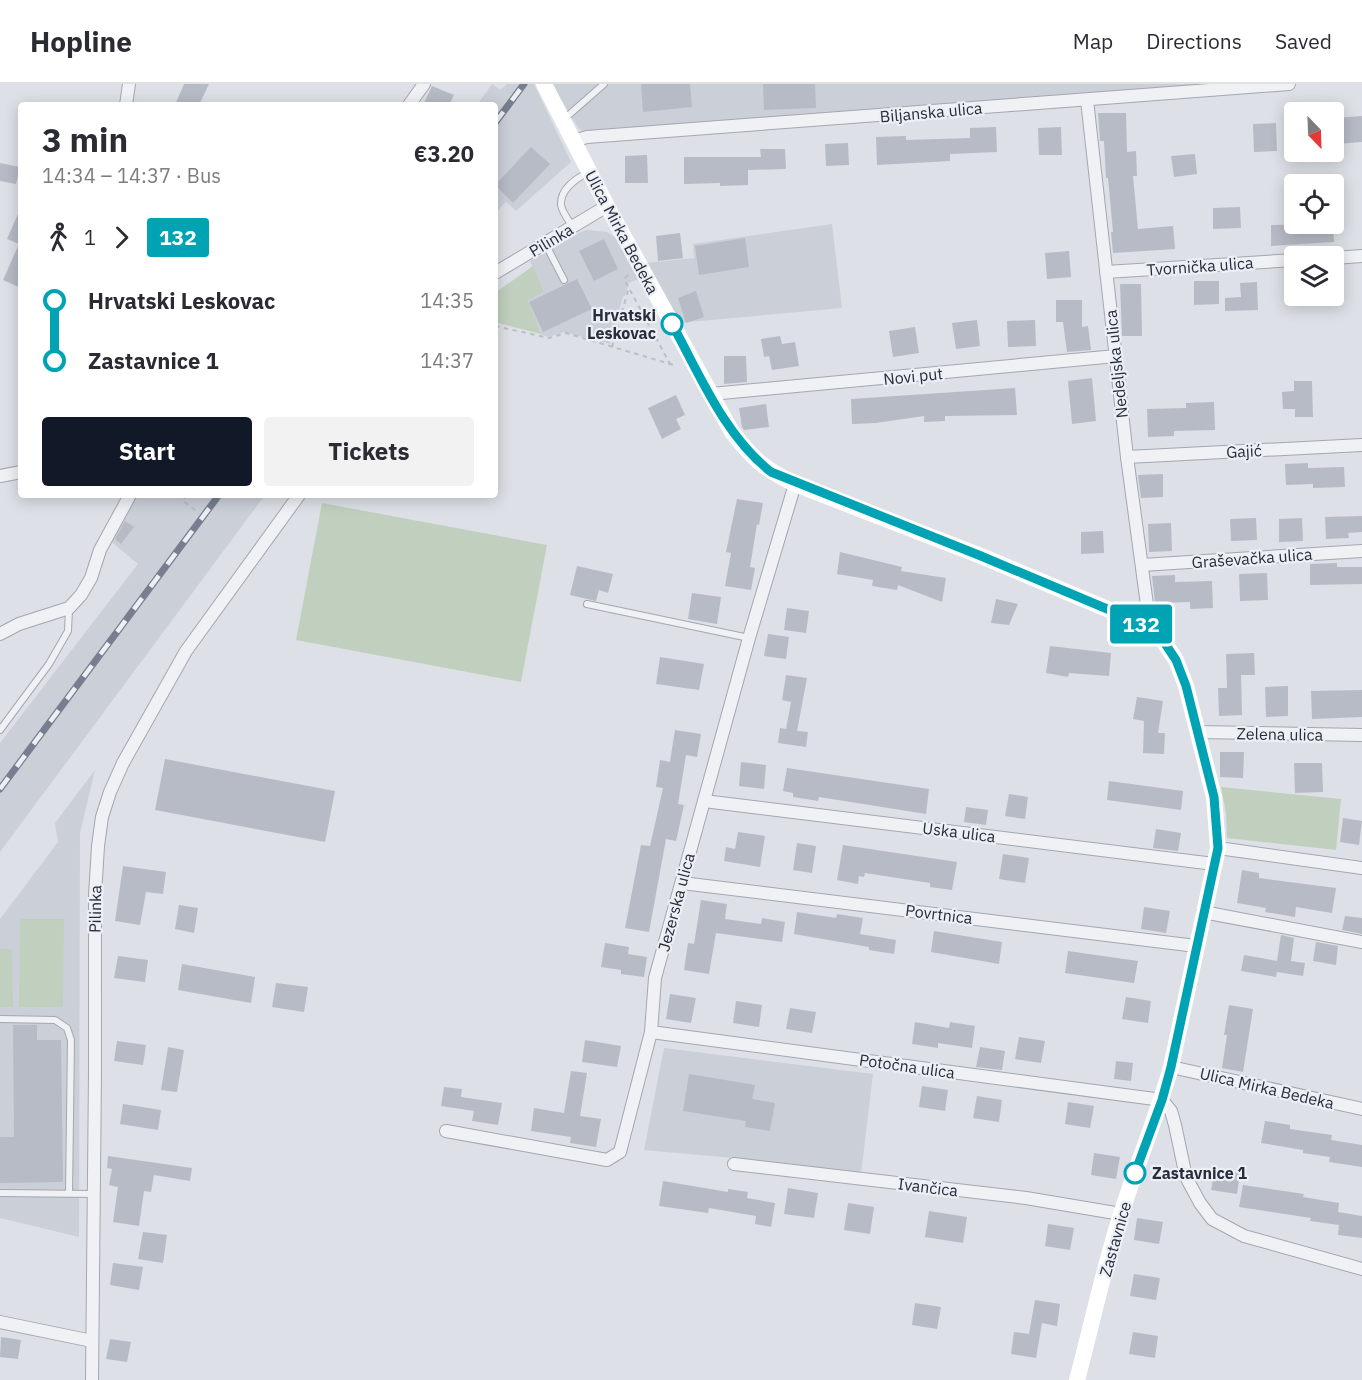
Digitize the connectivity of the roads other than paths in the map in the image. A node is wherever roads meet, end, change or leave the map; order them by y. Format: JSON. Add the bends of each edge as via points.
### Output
{"nodes":[{"id":1,"x":129,"y":84,"type":"edge"},
{"id":2,"x":424,"y":84,"type":"edge"},
{"id":3,"x":544,"y":84,"type":"edge"},
{"id":4,"x":604,"y":84,"type":"edge"},
{"id":5,"x":1289,"y":84,"type":"edge"},
{"id":6,"x":1087,"y":100,"type":"junction"},
{"id":7,"x":126,"y":102,"type":"edge"},
{"id":8,"x":411,"y":102,"type":"edge"},
{"id":9,"x":563,"y":121,"type":"junction"},
{"id":10,"x":573,"y":141,"type":"junction"},
{"id":11,"x":589,"y":171,"type":"junction"},
{"id":12,"x":607,"y":207,"type":"junction"},
{"id":13,"x":573,"y":227,"type":"junction"},
{"id":14,"x":545,"y":243,"type":"junction"},
{"id":15,"x":1362,"y":256,"type":"edge"},
{"id":16,"x":1344,"y":257,"type":"edge"},
{"id":17,"x":1284,"y":261,"type":"edge"},
{"id":18,"x":498,"y":271,"type":"edge"},
{"id":19,"x":1106,"y":272,"type":"junction"},
{"id":20,"x":564,"y":280,"type":"dead end"},
{"id":21,"x":1116,"y":356,"type":"junction"},
{"id":22,"x":711,"y":394,"type":"junction"},
{"id":23,"x":1362,"y":445,"type":"edge"},
{"id":24,"x":1126,"y":457,"type":"junction"},
{"id":25,"x":18,"y":473,"type":"edge"},
{"id":26,"x":0,"y":476,"type":"edge"},
{"id":27,"x":795,"y":484,"type":"junction"},
{"id":28,"x":128,"y":498,"type":"edge"},
{"id":29,"x":297,"y":498,"type":"edge"},
{"id":30,"x":1362,"y":551,"type":"edge"},
{"id":31,"x":1142,"y":565,"type":"junction"},
{"id":32,"x":588,"y":604,"type":"dead end"},
{"id":33,"x":69,"y":608,"type":"junction"},
{"id":34,"x":1150,"y":627,"type":"junction"},
{"id":35,"x":0,"y":634,"type":"edge"},
{"id":36,"x":749,"y":638,"type":"junction"},
{"id":37,"x":0,"y":730,"type":"edge"},
{"id":38,"x":1198,"y":732,"type":"junction"},
{"id":39,"x":1362,"y":735,"type":"edge"},
{"id":40,"x":704,"y":801,"type":"junction"},
{"id":41,"x":1216,"y":856,"type":"junction"},
{"id":42,"x":1362,"y":868,"type":"edge"},
{"id":43,"x":682,"y":883,"type":"junction"},
{"id":44,"x":1203,"y":912,"type":"junction"},
{"id":45,"x":1362,"y":942,"type":"edge"},
{"id":46,"x":1196,"y":946,"type":"junction"},
{"id":47,"x":0,"y":1019,"type":"edge"},
{"id":48,"x":651,"y":1032,"type":"junction"},
{"id":49,"x":1171,"y":1067,"type":"junction"},
{"id":50,"x":1162,"y":1100,"type":"junction"},
{"id":51,"x":1362,"y":1109,"type":"edge"},
{"id":52,"x":446,"y":1131,"type":"dead end"},
{"id":53,"x":734,"y":1164,"type":"dead end"},
{"id":54,"x":0,"y":1193,"type":"edge"},
{"id":55,"x":69,"y":1194,"type":"junction"},
{"id":56,"x":94,"y":1194,"type":"junction"},
{"id":57,"x":1121,"y":1214,"type":"junction"},
{"id":58,"x":1362,"y":1269,"type":"edge"},
{"id":59,"x":0,"y":1322,"type":"edge"},
{"id":60,"x":92,"y":1341,"type":"junction"},
{"id":61,"x":92,"y":1380,"type":"edge"},
{"id":62,"x":1077,"y":1380,"type":"edge"}],
"edges":[{"from":1,"to":7,"type":"street"},
{"from":2,"to":8,"type":"street"},
{"from":3,"to":9,"type":"main road","name":"Ulica Mirka Bedeka"},
{"from":4,"to":9,"type":"lane"},
{"from":5,"to":6,"type":"street","name":"Biljanska ulica"},
{"from":6,"to":10,"type":"street","name":"Biljanska ulica"},
{"from":6,"to":19,"type":"street","name":"Nedeljska ulica"},
{"from":9,"to":10,"type":"main road","name":"Ulica Mirka Bedeka"},
{"from":10,"to":11,"type":"main road","name":"Ulica Mirka Bedeka"},
{"from":11,"to":12,"type":"main road","name":"Ulica Mirka Bedeka"},
{"from":11,"to":13,"type":"lane","via":[[568,186],[562,198],[561,205]]},
{"from":12,"to":13,"type":"street","name":"Pilinka"},
{"from":12,"to":22,"type":"main road","name":"Ulica Mirka Bedeka"},
{"from":13,"to":14,"type":"street","name":"Pilinka"},
{"from":14,"to":18,"type":"street","name":"Pilinka"},
{"from":14,"to":20,"type":"lane"},
{"from":15,"to":16,"type":"street"},
{"from":17,"to":19,"type":"street","name":"Tvornička ulica"},
{"from":19,"to":21,"type":"street","name":"Nedeljska ulica"},
{"from":21,"to":22,"type":"street","name":"Novi put"},
{"from":21,"to":24,"type":"street","name":"Nedeljska ulica"},
{"from":22,"to":27,"type":"main road","name":"Ulica Mirka Bedeka","via":[[732,432],[753,458]]},
{"from":23,"to":24,"type":"street","name":"Gajić"},
{"from":24,"to":31,"type":"street","name":"Nedeljska ulica"},
{"from":25,"to":26,"type":"street"},
{"from":27,"to":34,"type":"main road","name":"Ulica Mirka Bedeka"},
{"from":27,"to":36,"type":"street","name":"Jezerska ulica"},
{"from":28,"to":33,"type":"street","via":[[100,550],[91,578]]},
{"from":29,"to":56,"type":"street","name":"Pilinka","via":[[186,651],[123,763],[102,817],[95,895]]},
{"from":30,"to":31,"type":"street","name":"Graševačka ulica"},
{"from":31,"to":34,"type":"street","name":"Nedeljska ulica"},
{"from":32,"to":36,"type":"lane"},
{"from":33,"to":35,"type":"street"},
{"from":33,"to":37,"type":"lane","via":[[68,631],[49,664]]},
{"from":34,"to":38,"type":"main road","name":"Ulica Mirka Bedeka","via":[[1176,660]]},
{"from":36,"to":40,"type":"street","name":"Jezerska ulica"},
{"from":38,"to":39,"type":"street","name":"Zelena ulica"},
{"from":38,"to":41,"type":"main road","name":"Ulica Mirka Bedeka","via":[[1214,797]]},
{"from":40,"to":41,"type":"street","name":"Uska ulica"},
{"from":40,"to":43,"type":"street","name":"Jezerska ulica"},
{"from":41,"to":42,"type":"street","name":"Uska ulica"},
{"from":41,"to":44,"type":"main road","name":"Ulica Mirka Bedeka"},
{"from":43,"to":46,"type":"street","name":"Povrtnica"},
{"from":43,"to":48,"type":"street","name":"Jezerska ulica","via":[[656,978]]},
{"from":44,"to":45,"type":"street"},
{"from":44,"to":46,"type":"main road","name":"Ulica Mirka Bedeka"},
{"from":46,"to":49,"type":"main road","name":"Ulica Mirka Bedeka"},
{"from":47,"to":55,"type":"lane","via":[[55,1020],[67,1028],[71,1040]]},
{"from":48,"to":50,"type":"street","name":"Potočna ulica"},
{"from":48,"to":52,"type":"street","name":"Jezerska ulica","via":[[620,1152],[607,1160]]},
{"from":49,"to":50,"type":"main road","name":"Ulica Mirka Bedeka"},
{"from":49,"to":51,"type":"street","name":"Ulica Mirka Bedeka"},
{"from":50,"to":57,"type":"main road","name":"Zastavnice"},
{"from":50,"to":58,"type":"street","via":[[1176,1125],[1186,1178],[1212,1220],[1244,1236]]},
{"from":53,"to":57,"type":"street","name":"Ivančica","via":[[1026,1198]]},
{"from":54,"to":55,"type":"lane"},
{"from":55,"to":56,"type":"lane"},
{"from":56,"to":60,"type":"street","name":"Pilinka"},
{"from":57,"to":62,"type":"main road","name":"Zastavnice"},
{"from":59,"to":60,"type":"street"},
{"from":60,"to":61,"type":"street","name":"Pilinka"}]}
